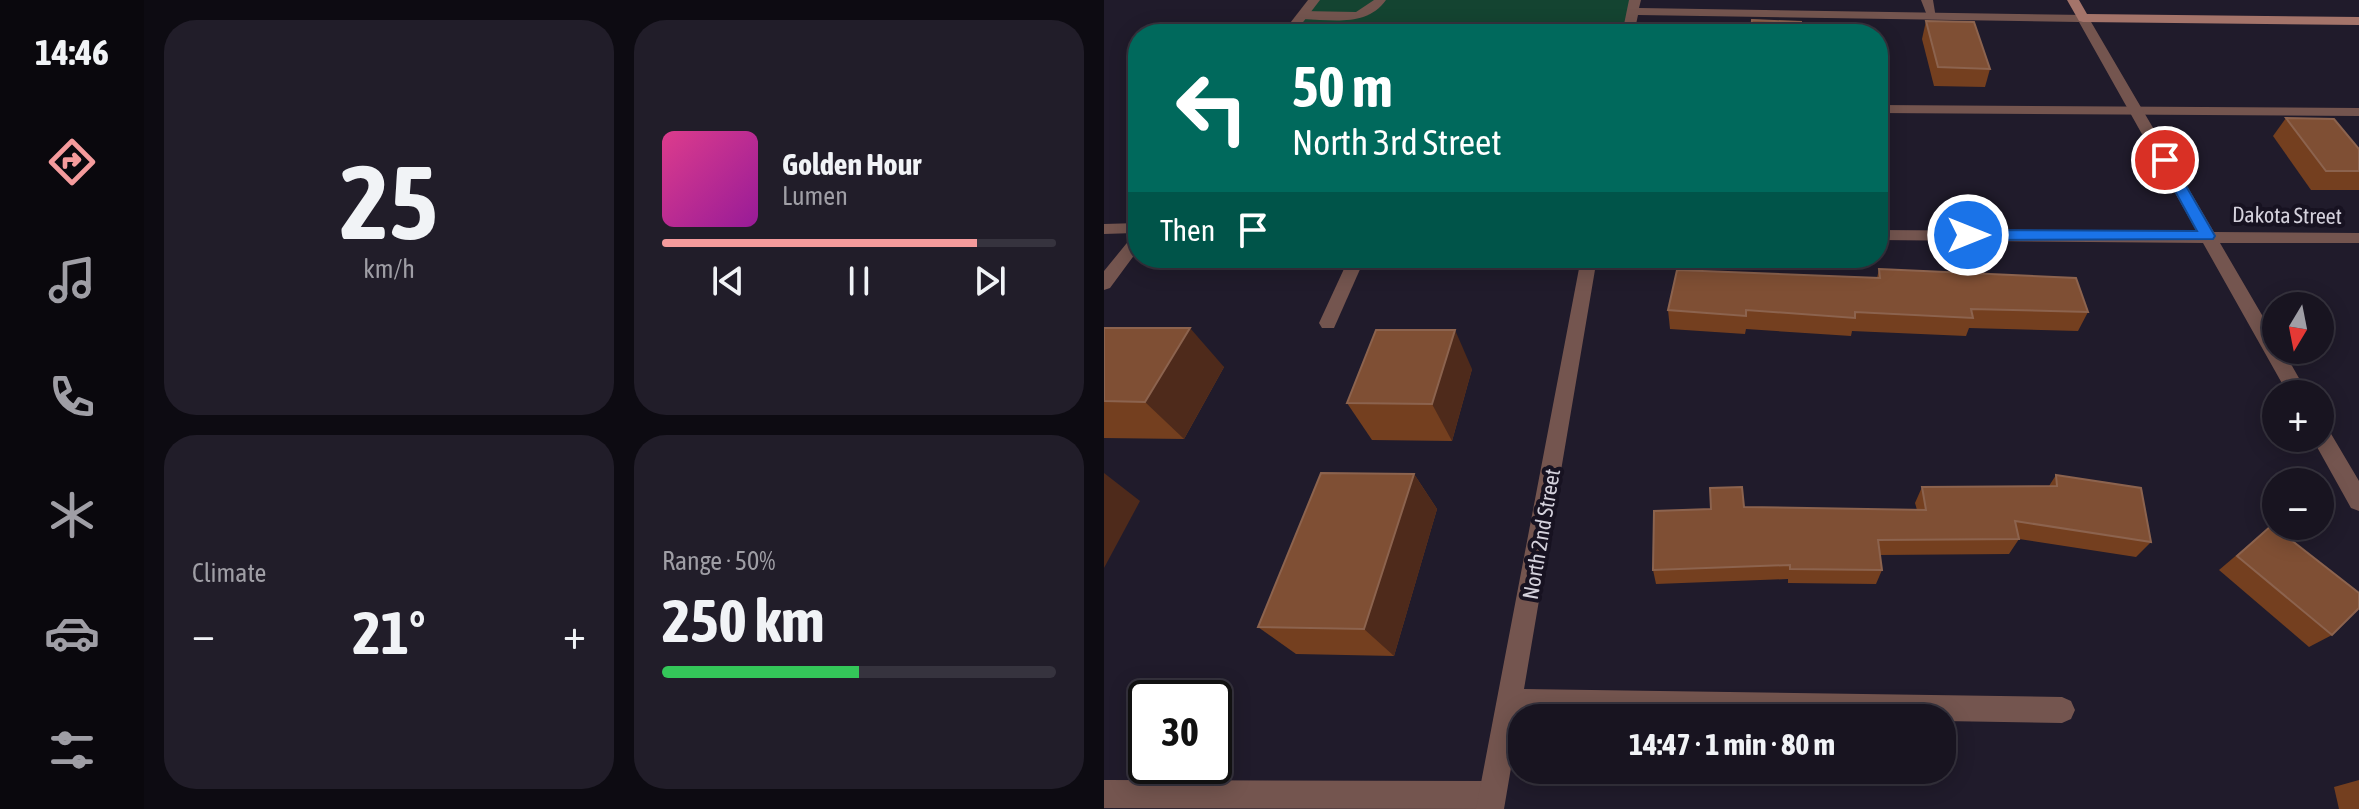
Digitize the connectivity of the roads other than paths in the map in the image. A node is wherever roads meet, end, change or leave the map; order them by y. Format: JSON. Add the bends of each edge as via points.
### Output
{"nodes":[{"id":1,"x":1314,"y":0,"type":"edge"},
{"id":2,"x":1380,"y":0,"type":"edge"},
{"id":3,"x":1927,"y":0,"type":"edge"},
{"id":4,"x":2073,"y":0,"type":"edge"},
{"id":5,"x":1634,"y":6,"type":"edge"},
{"id":6,"x":1303,"y":15,"type":"junction"},
{"id":7,"x":1932,"y":15,"type":"junction"},
{"id":8,"x":2083,"y":18,"type":"junction"},
{"id":9,"x":2359,"y":21,"type":"edge"},
{"id":10,"x":1296,"y":24,"type":"edge"},
{"id":11,"x":1888,"y":109,"type":"edge"},
{"id":12,"x":2136,"y":110,"type":"junction"},
{"id":13,"x":2359,"y":112,"type":"edge"},
{"id":14,"x":1128,"y":228,"type":"edge"},
{"id":15,"x":1104,"y":229,"type":"edge"},
{"id":16,"x":1888,"y":235,"type":"edge"},
{"id":17,"x":2208,"y":236,"type":"junction"},
{"id":18,"x":2359,"y":238,"type":"edge"},
{"id":19,"x":1128,"y":252,"type":"edge"},
{"id":20,"x":1353,"y":268,"type":"edge"},
{"id":21,"x":1587,"y":268,"type":"edge"},
{"id":22,"x":1104,"y":284,"type":"edge"},
{"id":23,"x":1328,"y":323,"type":"dead end"},
{"id":24,"x":2290,"y":380,"type":"edge"},
{"id":25,"x":2331,"y":452,"type":"edge"},
{"id":26,"x":2359,"y":501,"type":"edge"},
{"id":27,"x":1511,"y":702,"type":"junction"},
{"id":28,"x":2062,"y":710,"type":"dead end"},
{"id":29,"x":1104,"y":794,"type":"edge"},
{"id":30,"x":1491,"y":802,"type":"edge"}],
"edges":[{"from":1,"to":6,"type":"street"},
{"from":2,"to":6,"type":"street","via":[[1360,15]]},
{"from":3,"to":7,"type":"street"},
{"from":4,"to":8,"type":"street"},
{"from":5,"to":7,"type":"street"},
{"from":6,"to":10,"type":"street"},
{"from":7,"to":8,"type":"street"},
{"from":8,"to":9,"type":"street"},
{"from":8,"to":12,"type":"street"},
{"from":11,"to":12,"type":"street"},
{"from":12,"to":13,"type":"street"},
{"from":12,"to":17,"type":"street"},
{"from":14,"to":15,"type":"street"},
{"from":16,"to":17,"type":"street","name":"Dakota Street"},
{"from":17,"to":18,"type":"street","name":"Dakota Street"},
{"from":17,"to":24,"type":"street"},
{"from":19,"to":22,"type":"street"},
{"from":20,"to":23,"type":"street"},
{"from":21,"to":27,"type":"street","name":"North 2nd Street"},
{"from":25,"to":26,"type":"street"},
{"from":27,"to":28,"type":"street"},
{"from":27,"to":30,"type":"street","name":"North 2nd Street"},
{"from":29,"to":30,"type":"street"}]}
